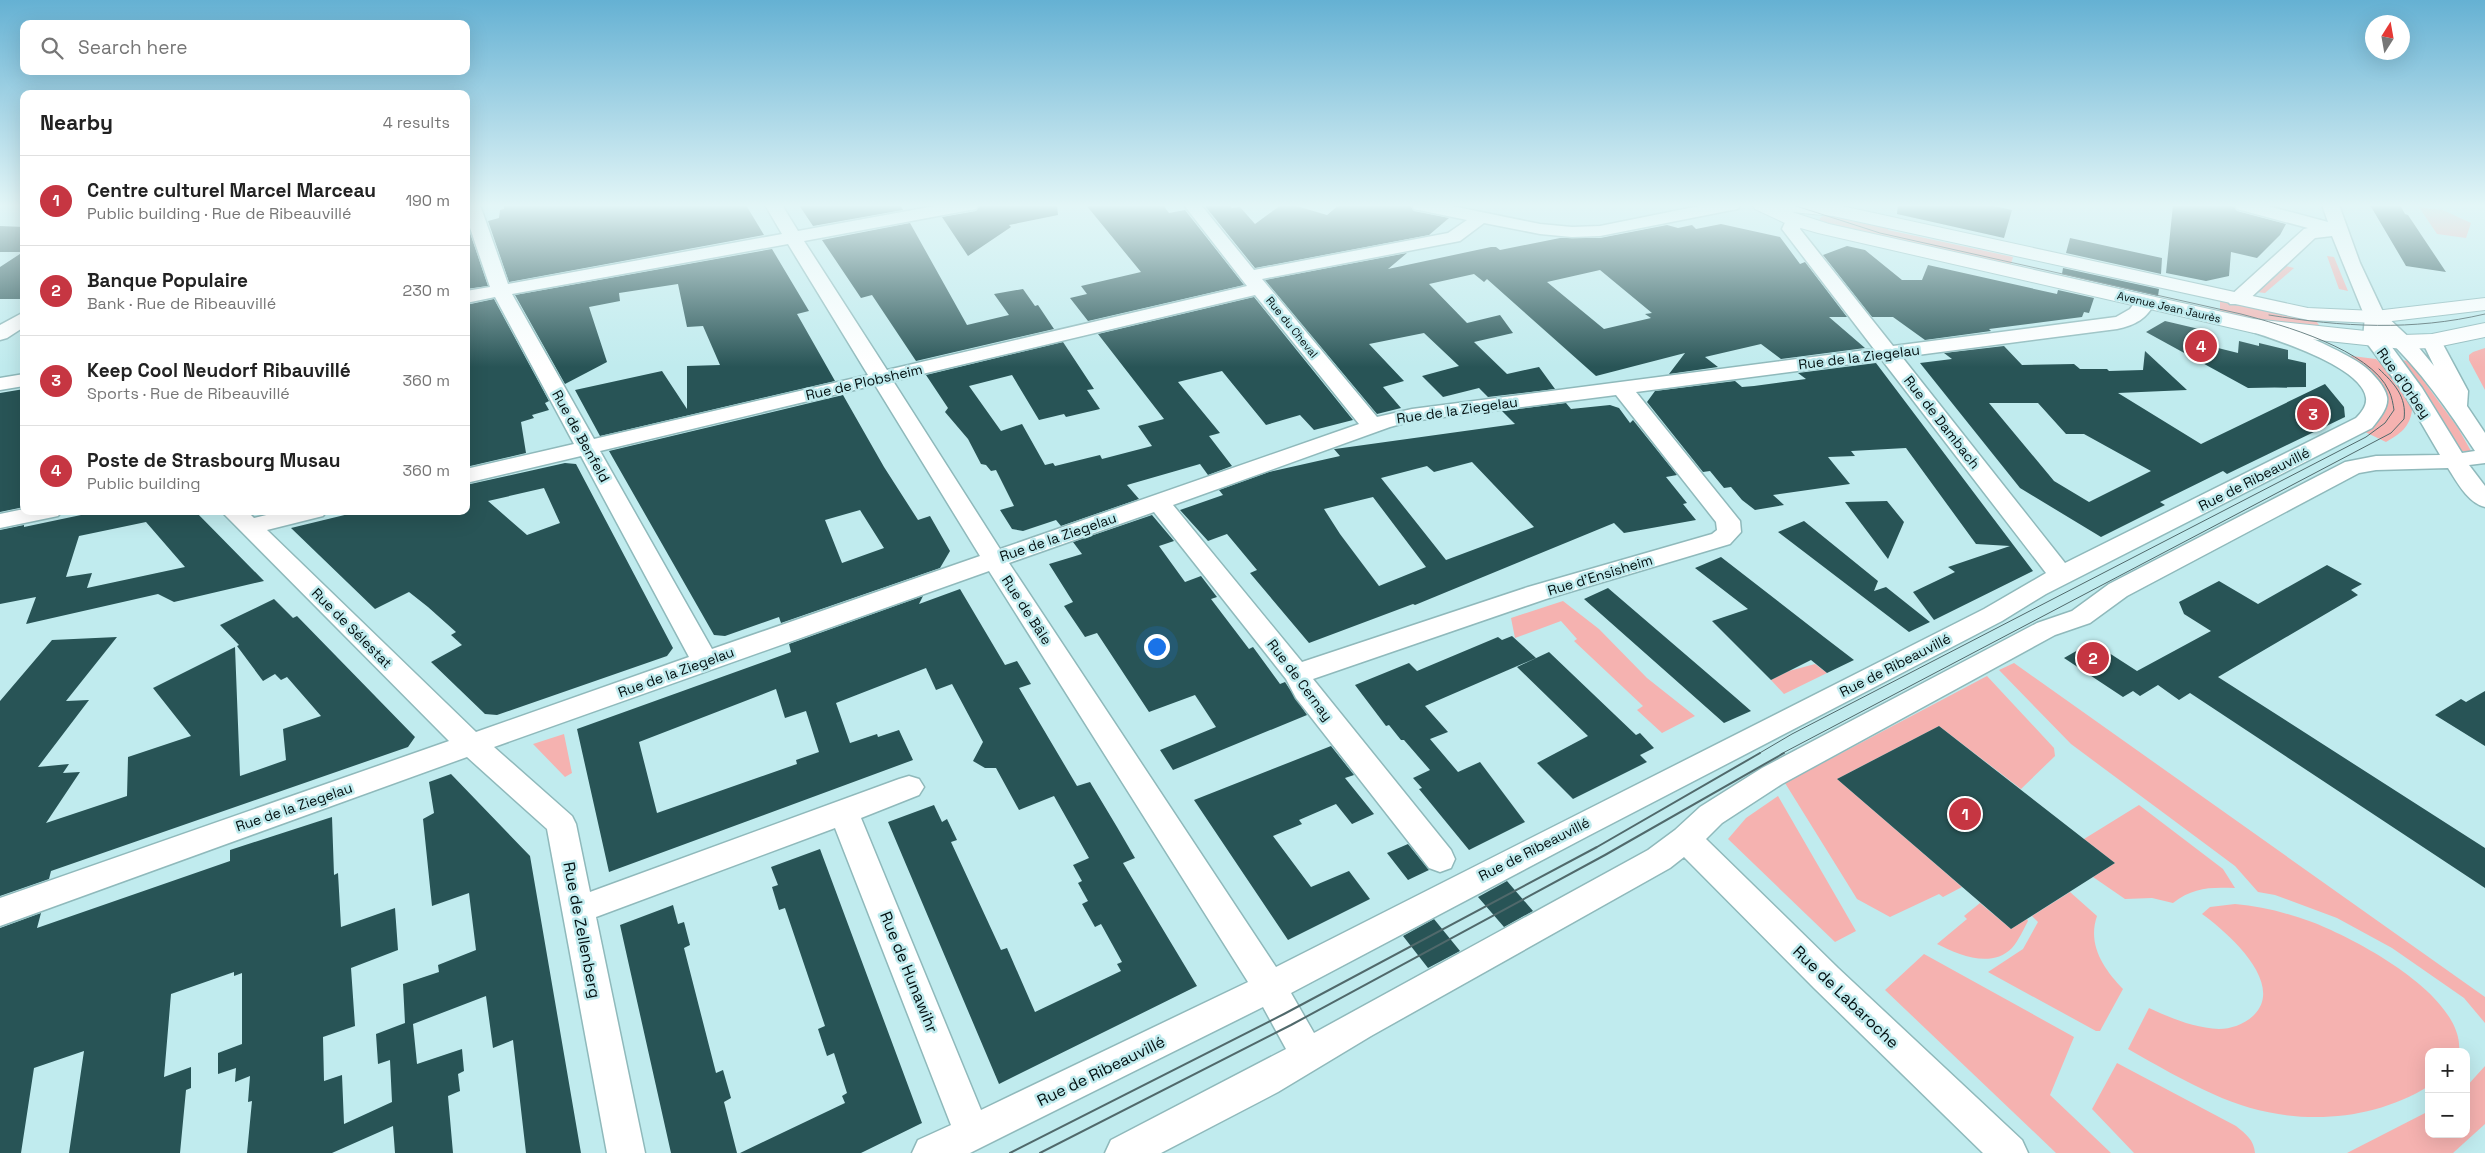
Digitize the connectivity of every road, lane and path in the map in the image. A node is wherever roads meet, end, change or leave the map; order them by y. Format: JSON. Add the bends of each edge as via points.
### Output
{"nodes":[{"id":1,"x":489,"y":259,"type":"edge"},
{"id":2,"x":678,"y":259,"type":"edge"},
{"id":3,"x":805,"y":259,"type":"edge"},
{"id":4,"x":1237,"y":259,"type":"edge"},
{"id":5,"x":1358,"y":259,"type":"edge"},
{"id":6,"x":1814,"y":259,"type":"edge"},
{"id":7,"x":1953,"y":259,"type":"edge"},
{"id":8,"x":2053,"y":259,"type":"edge"},
{"id":9,"x":2282,"y":259,"type":"edge"},
{"id":10,"x":2349,"y":259,"type":"edge"},
{"id":11,"x":1256,"y":282,"type":"junction"},
{"id":12,"x":501,"y":291,"type":"junction"},
{"id":13,"x":470,"y":296,"type":"edge"},
{"id":14,"x":2237,"y":300,"type":"junction"},
{"id":15,"x":2146,"y":302,"type":"junction"},
{"id":16,"x":2485,"y":304,"type":"edge"},
{"id":17,"x":17,"y":320,"type":"edge"},
{"id":18,"x":2254,"y":326,"type":"junction"},
{"id":19,"x":2374,"y":328,"type":"junction"},
{"id":20,"x":2483,"y":331,"type":"edge"},
{"id":21,"x":0,"y":334,"type":"edge"},
{"id":22,"x":2432,"y":341,"type":"junction"},
{"id":23,"x":2402,"y":342,"type":"junction"},
{"id":24,"x":1888,"y":354,"type":"junction"},
{"id":25,"x":880,"y":378,"type":"junction"},
{"id":26,"x":1622,"y":388,"type":"junction"},
{"id":27,"x":2459,"y":410,"type":"junction"},
{"id":28,"x":1374,"y":425,"type":"junction"},
{"id":29,"x":588,"y":447,"type":"junction"},
{"id":30,"x":2485,"y":449,"type":"edge"},
{"id":31,"x":2485,"y":456,"type":"edge"},
{"id":32,"x":2461,"y":470,"type":"junction"},
{"id":33,"x":470,"y":475,"type":"edge"},
{"id":34,"x":2485,"y":500,"type":"edge"},
{"id":35,"x":1158,"y":502,"type":"junction"},
{"id":36,"x":30,"y":515,"type":"edge"},
{"id":37,"x":278,"y":515,"type":"edge"},
{"id":38,"x":241,"y":519,"type":"edge"},
{"id":39,"x":0,"y":521,"type":"edge"},
{"id":40,"x":994,"y":559,"type":"junction"},
{"id":41,"x":2062,"y":576,"type":"junction"},
{"id":42,"x":706,"y":661,"type":"junction"},
{"id":43,"x":1298,"y":674,"type":"junction"},
{"id":44,"x":473,"y":744,"type":"junction"},
{"id":45,"x":909,"y":787,"type":"dead end"},
{"id":46,"x":844,"y":812,"type":"junction"},
{"id":47,"x":1686,"y":839,"type":"junction"},
{"id":48,"x":1440,"y":858,"type":"dead end"},
{"id":49,"x":578,"y":910,"type":"junction"},
{"id":50,"x":0,"y":912,"type":"edge"},
{"id":51,"x":1269,"y":986,"type":"junction"},
{"id":52,"x":1308,"y":1056,"type":"junction"},
{"id":53,"x":972,"y":1132,"type":"junction"},
{"id":54,"x":626,"y":1153,"type":"edge"},
{"id":55,"x":931,"y":1153,"type":"edge"},
{"id":56,"x":1124,"y":1153,"type":"edge"},
{"id":57,"x":2009,"y":1153,"type":"edge"}],
"edges":[{"from":1,"to":12,"type":"street","name":"Rue de Benfeld"},
{"from":2,"to":12,"type":"street"},
{"from":3,"to":25,"type":"street","name":"Rue de Bâle"},
{"from":4,"to":11,"type":"street","name":"Rue du Cheval"},
{"from":5,"to":11,"type":"street","name":"Rue de Plobsheim"},
{"from":6,"to":24,"type":"street","name":"Rue de Dambach"},
{"from":7,"to":15,"type":"main road","name":"Avenue Jean Jaurès"},
{"from":8,"to":14,"type":"main road","name":"Avenue Jean Jaurès"},
{"from":9,"to":14,"type":"street"},
{"from":10,"to":19,"type":"street","name":"Rue d'Orbey"},
{"from":11,"to":25,"type":"street","name":"Rue de Plobsheim"},
{"from":11,"to":28,"type":"street","name":"Rue du Cheval","via":[[1364,417]]},
{"from":12,"to":13,"type":"street"},
{"from":12,"to":29,"type":"street","name":"Rue de Benfeld"},
{"from":14,"to":19,"type":"main road","name":"Avenue Jean Jaurès"},
{"from":15,"to":18,"type":"main road","name":"Avenue Jean Jaurès"},
{"from":15,"to":24,"type":"street","name":"Rue de la Ziegelau","via":[[2142,310],[2117,323]]},
{"from":16,"to":19,"type":"main road"},
{"from":17,"to":21,"type":"street"},
{"from":18,"to":19,"type":"main road","name":"Avenue Jean Jaurès"},
{"from":18,"to":41,"type":"street","name":"Rue de Ribeauvillé","via":[[2334,357],[2366,379],[2376,396],[2376,404],[2368,419]]},
{"from":19,"to":23,"type":"main road","name":"Avenue Jean Jaurès"},
{"from":19,"to":32,"type":"street","name":"Rue d'Orbey"},
{"from":20,"to":22,"type":"main road","name":"Avenue Jean Jaurès"},
{"from":22,"to":23,"type":"main road","name":"Avenue Jean Jaurès"},
{"from":22,"to":27,"type":"street","name":"Rue d'Orbey","via":[[2457,391]]},
{"from":23,"to":27,"type":"street","name":"Rue d'Orbey"},
{"from":24,"to":26,"type":"street","name":"Rue de la Ziegelau"},
{"from":24,"to":41,"type":"street","name":"Rue de Dambach"},
{"from":25,"to":29,"type":"street","name":"Rue de Plobsheim"},
{"from":25,"to":40,"type":"street","name":"Rue de Bâle"},
{"from":26,"to":28,"type":"street","name":"Rue de la Ziegelau","via":[[1412,415]]},
{"from":26,"to":43,"type":"street","name":"Rue d'Ensisheim","via":[[1728,521],[1729,532],[1721,539],[1537,593]]},
{"from":27,"to":30,"type":"street","name":"Rue d'Orbey"},
{"from":28,"to":35,"type":"street","name":"Rue de la Ziegelau"},
{"from":29,"to":33,"type":"street","name":"Rue de Plobsheim"},
{"from":29,"to":42,"type":"street","name":"Rue de Benfeld"},
{"from":31,"to":32,"type":"street"},
{"from":32,"to":34,"type":"street","name":"Rue d'Orbey"},
{"from":32,"to":47,"type":"street","via":[[2393,462],[2353,467],[2118,590],[2080,617],[2046,629],[1772,776],[1711,815]]},
{"from":35,"to":40,"type":"street","name":"Rue de la Ziegelau"},
{"from":35,"to":43,"type":"street","name":"Rue de Cernay"},
{"from":36,"to":39,"type":"street"},
{"from":37,"to":38,"type":"street"},
{"from":38,"to":44,"type":"street","name":"Rue de Sélestat"},
{"from":40,"to":42,"type":"street","name":"Rue de la Ziegelau"},
{"from":40,"to":51,"type":"street","name":"Rue de Bâle"},
{"from":41,"to":51,"type":"street","name":"Rue de Ribeauvillé","via":[[1994,615]]},
{"from":42,"to":44,"type":"street","name":"Rue de la Ziegelau"},
{"from":43,"to":48,"type":"street","name":"Rue de Cernay","via":[[1306,691]]},
{"from":44,"to":49,"type":"street","name":"Rue de Zellenberg","via":[[561,824]]},
{"from":44,"to":50,"type":"street","name":"Rue de la Ziegelau"},
{"from":45,"to":46,"type":"street"},
{"from":46,"to":49,"type":"street"},
{"from":46,"to":53,"type":"street","name":"Rue de Hunawihr"},
{"from":47,"to":52,"type":"street","via":[[1658,859]]},
{"from":47,"to":57,"type":"street","name":"Rue de Labaroche"},
{"from":49,"to":54,"type":"street","name":"Rue de Zellenberg"},
{"from":51,"to":52,"type":"street"},
{"from":51,"to":53,"type":"street","name":"Rue de Ribeauvillé"},
{"from":52,"to":56,"type":"street"},
{"from":53,"to":55,"type":"street","name":"Rue de Ribeauvillé"}]}
